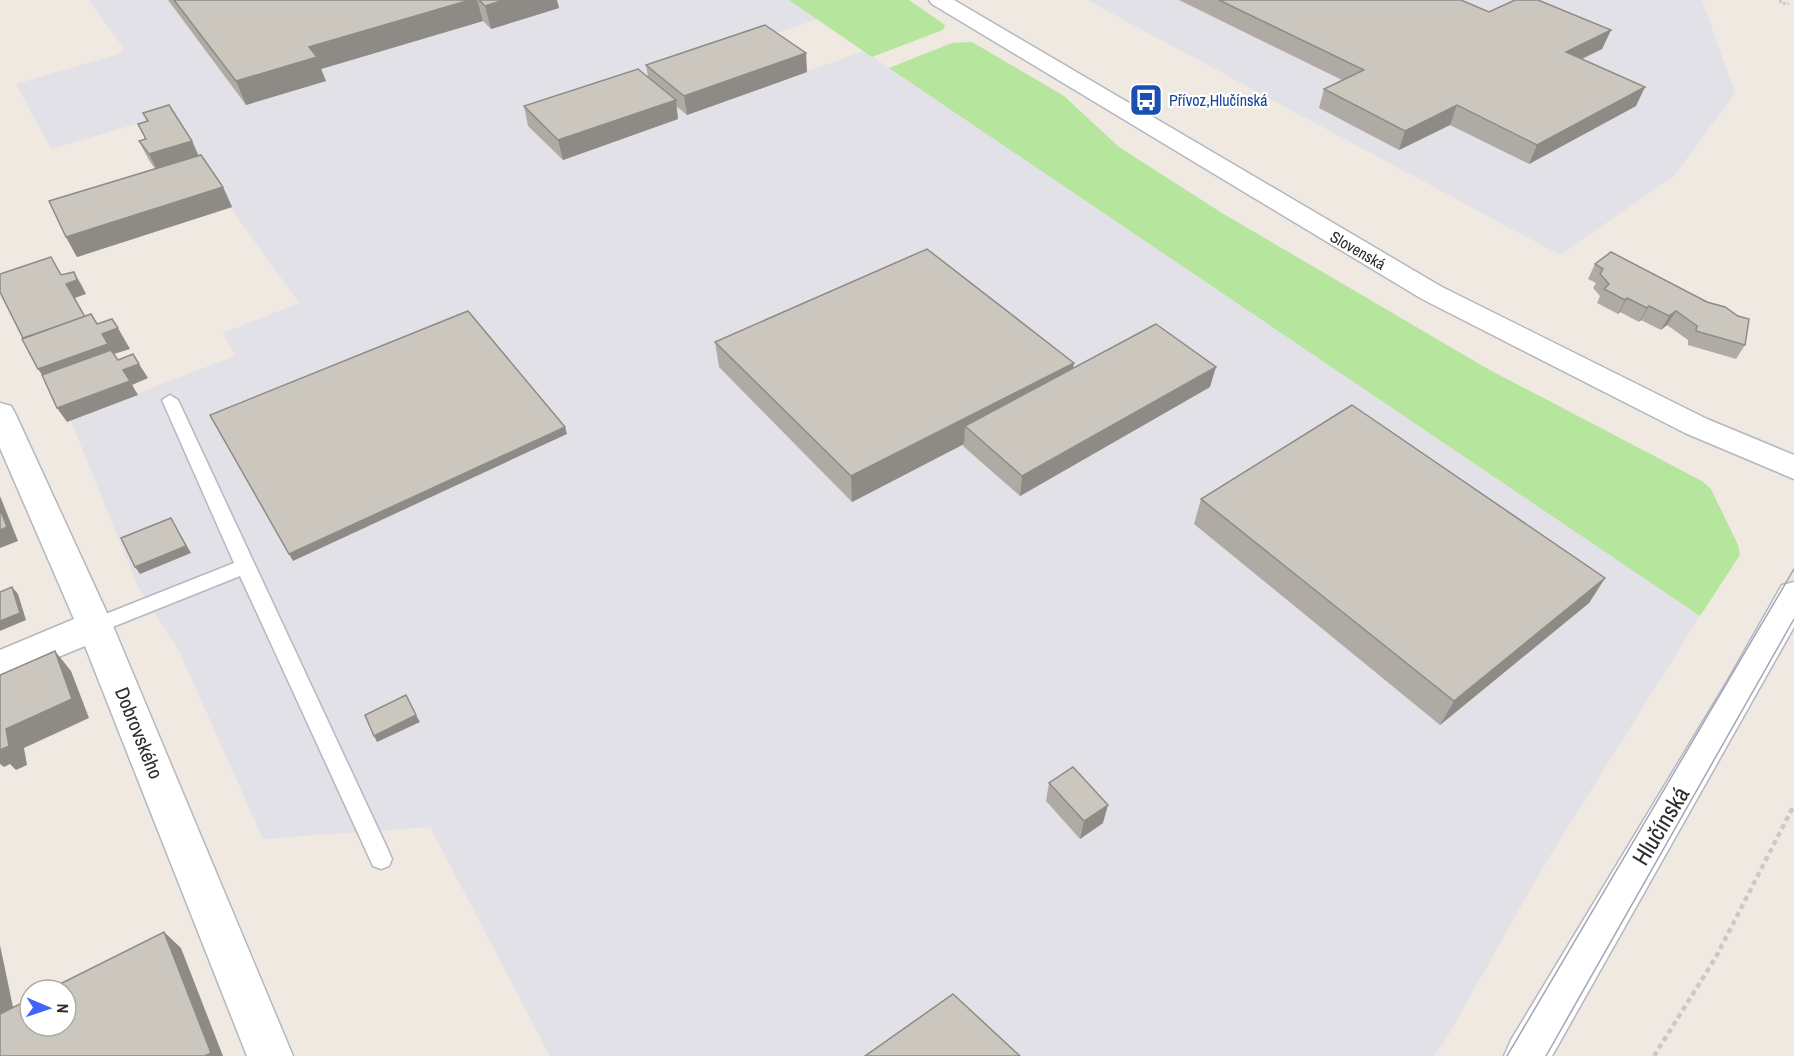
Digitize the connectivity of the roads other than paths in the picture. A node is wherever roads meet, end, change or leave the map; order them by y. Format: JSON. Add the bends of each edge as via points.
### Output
{"nodes":[{"id":1,"x":939,"y":0,"type":"edge"},
{"id":2,"x":170,"y":400,"type":"dead end"},
{"id":3,"x":0,"y":413,"type":"edge"},
{"id":4,"x":1794,"y":468,"type":"edge"},
{"id":5,"x":245,"y":566,"type":"junction"},
{"id":6,"x":1794,"y":595,"type":"edge"},
{"id":7,"x":95,"y":626,"type":"junction"},
{"id":8,"x":0,"y":666,"type":"edge"},
{"id":9,"x":381,"y":859,"type":"dead end"},
{"id":10,"x":270,"y":1056,"type":"edge"},
{"id":11,"x":1527,"y":1056,"type":"edge"}],
"edges":[{"from":1,"to":4,"type":"street","name":"Slovenská","via":[[1432,293],[1696,426]]},
{"from":2,"to":5,"type":"lane"},
{"from":3,"to":7,"type":"street","name":"Dobrovského"},
{"from":5,"to":7,"type":"lane"},
{"from":5,"to":9,"type":"lane"},
{"from":6,"to":11,"type":"street","name":"Hlučínská"},
{"from":7,"to":8,"type":"street"},
{"from":7,"to":10,"type":"street","name":"Dobrovského"}]}
